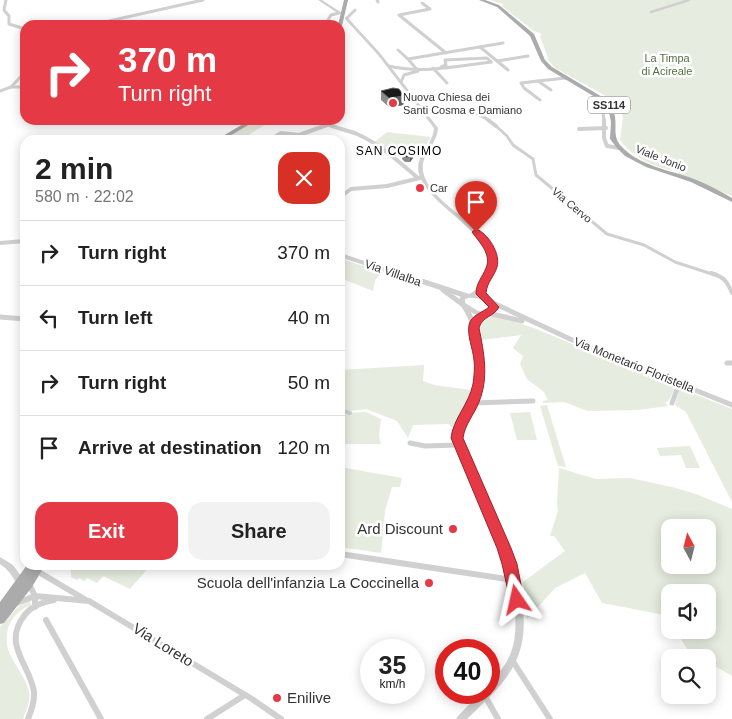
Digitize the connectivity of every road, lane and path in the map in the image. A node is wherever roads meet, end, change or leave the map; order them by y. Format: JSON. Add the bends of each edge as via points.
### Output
{"nodes":[{"id":1,"x":6,"y":0,"type":"edge"},
{"id":2,"x":203,"y":0,"type":"edge"},
{"id":3,"x":320,"y":0,"type":"edge"},
{"id":4,"x":344,"y":0,"type":"edge"},
{"id":5,"x":481,"y":0,"type":"edge"},
{"id":6,"x":689,"y":0,"type":"edge"},
{"id":7,"x":422,"y":2,"type":"dead end"},
{"id":8,"x":355,"y":10,"type":"dead end"},
{"id":9,"x":651,"y":12,"type":"dead end"},
{"id":10,"x":339,"y":13,"type":"joint"},
{"id":11,"x":346,"y":18,"type":"joint"},
{"id":12,"x":113,"y":20,"type":"edge"},
{"id":13,"x":328,"y":20,"type":"edge"},
{"id":14,"x":339,"y":20,"type":"edge"},
{"id":15,"x":20,"y":27,"type":"edge"},
{"id":16,"x":503,"y":43,"type":"dead end"},
{"id":17,"x":480,"y":47,"type":"junction"},
{"id":18,"x":398,"y":50,"type":"dead end"},
{"id":19,"x":446,"y":53,"type":"junction"},
{"id":20,"x":528,"y":56,"type":"dead end"},
{"id":21,"x":408,"y":59,"type":"junction"},
{"id":22,"x":498,"y":62,"type":"junction"},
{"id":23,"x":389,"y":66,"type":"junction"},
{"id":24,"x":439,"y":67,"type":"junction"},
{"id":25,"x":433,"y":68,"type":"junction"},
{"id":26,"x":470,"y":68,"type":"dead end"},
{"id":27,"x":408,"y":69,"type":"junction"},
{"id":28,"x":417,"y":70,"type":"junction"},
{"id":29,"x":508,"y":70,"type":"dead end"},
{"id":30,"x":394,"y":72,"type":"junction"},
{"id":31,"x":20,"y":77,"type":"edge"},
{"id":32,"x":566,"y":78,"type":"junction"},
{"id":33,"x":538,"y":81,"type":"junction"},
{"id":34,"x":401,"y":82,"type":"junction"},
{"id":35,"x":447,"y":83,"type":"dead end"},
{"id":36,"x":11,"y":87,"type":"junction"},
{"id":37,"x":20,"y":87,"type":"edge"},
{"id":38,"x":551,"y":90,"type":"dead end"},
{"id":39,"x":0,"y":91,"type":"edge"},
{"id":40,"x":540,"y":100,"type":"dead end"},
{"id":41,"x":603,"y":112,"type":"dead end"},
{"id":42,"x":426,"y":113,"type":"junction"},
{"id":43,"x":239,"y":125,"type":"edge"},
{"id":44,"x":245,"y":125,"type":"edge"},
{"id":45,"x":327,"y":125,"type":"joint"},
{"id":46,"x":496,"y":126,"type":"joint"},
{"id":47,"x":606,"y":128,"type":"junction"},
{"id":48,"x":579,"y":129,"type":"dead end"},
{"id":49,"x":222,"y":135,"type":"edge"},
{"id":50,"x":228,"y":135,"type":"edge"},
{"id":51,"x":296,"y":135,"type":"edge"},
{"id":52,"x":619,"y":148,"type":"junction"},
{"id":53,"x":420,"y":178,"type":"junction"},
{"id":54,"x":345,"y":193,"type":"edge"},
{"id":55,"x":732,"y":200,"type":"edge"},
{"id":56,"x":20,"y":241,"type":"edge"},
{"id":57,"x":0,"y":243,"type":"edge"},
{"id":58,"x":345,"y":257,"type":"edge"},
{"id":59,"x":482,"y":285,"type":"junction"},
{"id":60,"x":440,"y":289,"type":"junction"},
{"id":61,"x":732,"y":293,"type":"edge"},
{"id":62,"x":469,"y":296,"type":"junction"},
{"id":63,"x":487,"y":300,"type":"junction"},
{"id":64,"x":464,"y":305,"type":"junction"},
{"id":65,"x":487,"y":314,"type":"junction"},
{"id":66,"x":0,"y":317,"type":"edge"},
{"id":67,"x":20,"y":319,"type":"edge"},
{"id":68,"x":537,"y":325,"type":"junction"},
{"id":69,"x":474,"y":328,"type":"junction"},
{"id":70,"x":680,"y":384,"type":"junction"},
{"id":71,"x":534,"y":402,"type":"dead end"},
{"id":72,"x":473,"y":403,"type":"junction"},
{"id":73,"x":672,"y":403,"type":"dead end"},
{"id":74,"x":732,"y":405,"type":"edge"},
{"id":75,"x":345,"y":411,"type":"edge"},
{"id":76,"x":350,"y":412,"type":"dead end"},
{"id":77,"x":410,"y":443,"type":"dead end"},
{"id":78,"x":458,"y":445,"type":"junction"},
{"id":79,"x":345,"y":555,"type":"edge"},
{"id":80,"x":0,"y":560,"type":"edge"},
{"id":81,"x":30,"y":570,"type":"edge"},
{"id":82,"x":41,"y":570,"type":"edge"},
{"id":83,"x":513,"y":580,"type":"junction"},
{"id":84,"x":25,"y":583,"type":"junction"},
{"id":85,"x":35,"y":596,"type":"junction"},
{"id":86,"x":66,"y":600,"type":"junction"},
{"id":87,"x":89,"y":601,"type":"junction"},
{"id":88,"x":35,"y":607,"type":"junction"},
{"id":89,"x":5,"y":608,"type":"edge"},
{"id":90,"x":0,"y":620,"type":"edge"},
{"id":91,"x":46,"y":620,"type":"dead end"},
{"id":92,"x":512,"y":660,"type":"junction"},
{"id":93,"x":500,"y":678,"type":"edge"},
{"id":94,"x":245,"y":695,"type":"junction"},
{"id":95,"x":477,"y":704,"type":"edge"},
{"id":96,"x":491,"y":704,"type":"edge"},
{"id":97,"x":28,"y":719,"type":"edge"},
{"id":98,"x":101,"y":719,"type":"edge"},
{"id":99,"x":207,"y":719,"type":"edge"},
{"id":100,"x":281,"y":719,"type":"edge"},
{"id":101,"x":461,"y":719,"type":"edge"},
{"id":102,"x":498,"y":719,"type":"edge"},
{"id":103,"x":550,"y":719,"type":"edge"}],
"edges":[{"from":1,"to":15,"type":"street","via":[[4,10],[9,16],[9,24]]},
{"from":2,"to":12,"type":"street"},
{"from":3,"to":10,"type":"street"},
{"from":4,"to":14,"type":"main road"},
{"from":5,"to":32,"type":"main road","name":"Viale Jonio","number":"SS114","via":[[498,6],[528,31],[535,38],[542,61]]},
{"from":6,"to":9,"type":"street"},
{"from":7,"to":19,"type":"street","via":[[430,9],[399,16]]},
{"from":8,"to":11,"type":"street"},
{"from":10,"to":13,"type":"street","via":[[331,15]]},
{"from":11,"to":23,"type":"street"},
{"from":16,"to":17,"type":"street"},
{"from":17,"to":19,"type":"street"},
{"from":17,"to":22,"type":"street"},
{"from":18,"to":21,"type":"street"},
{"from":19,"to":21,"type":"street"},
{"from":20,"to":22,"type":"street"},
{"from":21,"to":28,"type":"street"},
{"from":22,"to":26,"type":"street"},
{"from":22,"to":29,"type":"street"},
{"from":23,"to":27,"type":"street"},
{"from":23,"to":30,"type":"street"},
{"from":24,"to":24,"type":"street","via":[[491,62],[487,58],[445,60],[446,65]]},
{"from":24,"to":25,"type":"street"},
{"from":25,"to":28,"type":"street"},
{"from":25,"to":35,"type":"street"},
{"from":27,"to":28,"type":"street"},
{"from":27,"to":30,"type":"street"},
{"from":28,"to":30,"type":"street"},
{"from":28,"to":34,"type":"street","via":[[404,75]]},
{"from":30,"to":34,"type":"street"},
{"from":31,"to":36,"type":"street"},
{"from":32,"to":33,"type":"street"},
{"from":32,"to":52,"type":"main road","name":"Viale Jonio","number":"SS114","via":[[609,105],[615,118],[614,139]]},
{"from":33,"to":38,"type":"street"},
{"from":33,"to":40,"type":"street","via":[[521,83]]},
{"from":34,"to":42,"type":"street"},
{"from":36,"to":37,"type":"street"},
{"from":36,"to":39,"type":"street"},
{"from":41,"to":47,"type":"street"},
{"from":42,"to":46,"type":"street","name":"Via Cervo","via":[[465,108]]},
{"from":42,"to":53,"type":"street","via":[[436,132],[421,158]]},
{"from":43,"to":49,"type":"main road"},
{"from":44,"to":50,"type":"main road"},
{"from":45,"to":51,"type":"street"},
{"from":45,"to":53,"type":"street","via":[[354,133],[382,148]]},
{"from":46,"to":61,"type":"street","name":"Via Cervo","via":[[513,145],[533,159],[536,175],[607,234],[644,245],[675,262],[724,278]]},
{"from":47,"to":48,"type":"street"},
{"from":47,"to":52,"type":"street","via":[[606,144]]},
{"from":52,"to":55,"type":"main road","name":"Viale Jonio","via":[[638,161]]},
{"from":53,"to":54,"type":"street","via":[[387,186],[351,189]]},
{"from":53,"to":59,"type":"street","via":[[436,199],[476,232],[490,250],[492,267]]},
{"from":56,"to":57,"type":"street"},
{"from":58,"to":60,"type":"street","name":"Via Villalba"},
{"from":59,"to":62,"type":"street"},
{"from":59,"to":63,"type":"street","via":[[481,294]]},
{"from":60,"to":62,"type":"street"},
{"from":60,"to":64,"type":"street"},
{"from":62,"to":63,"type":"street"},
{"from":62,"to":64,"type":"street","via":[[462,298],[460,302]]},
{"from":63,"to":65,"type":"street","via":[[494,307]]},
{"from":63,"to":68,"type":"street"},
{"from":64,"to":65,"type":"street","via":[[476,313]]},
{"from":64,"to":69,"type":"street"},
{"from":65,"to":68,"type":"street"},
{"from":65,"to":69,"type":"street","via":[[478,318]]},
{"from":66,"to":67,"type":"street"},
{"from":68,"to":70,"type":"street","name":"Via Monetario Floristella"},
{"from":69,"to":72,"type":"street","via":[[480,362]]},
{"from":70,"to":73,"type":"street"},
{"from":70,"to":74,"type":"street","name":"Via Monetario Floristella"},
{"from":71,"to":72,"type":"street"},
{"from":72,"to":78,"type":"street","via":[[458,429]]},
{"from":75,"to":76,"type":"street"},
{"from":77,"to":78,"type":"street"},
{"from":78,"to":83,"type":"street","via":[[503,545]]},
{"from":79,"to":83,"type":"street"},
{"from":80,"to":84,"type":"street"},
{"from":81,"to":84,"type":"main road"},
{"from":82,"to":84,"type":"main road"},
{"from":82,"to":87,"type":"street"},
{"from":83,"to":92,"type":"street","via":[[520,618],[519,637]]},
{"from":84,"to":85,"type":"street"},
{"from":84,"to":89,"type":"main road"},
{"from":85,"to":86,"type":"street","name":"Via Loreto"},
{"from":85,"to":88,"type":"street"},
{"from":85,"to":89,"type":"street"},
{"from":86,"to":87,"type":"street","name":"Via Loreto"},
{"from":86,"to":88,"type":"street","via":[[44,602]]},
{"from":87,"to":94,"type":"street","name":"Via Loreto"},
{"from":88,"to":97,"type":"street","via":[[20,618],[12,632],[14,650],[34,690]]},
{"from":89,"to":90,"type":"main road"},
{"from":91,"to":98,"type":"street"},
{"from":92,"to":93,"type":"street"},
{"from":92,"to":103,"type":"street"},
{"from":94,"to":99,"type":"street"},
{"from":94,"to":100,"type":"street","name":"Via Loreto"},
{"from":95,"to":101,"type":"street"},
{"from":96,"to":102,"type":"street"}]}
